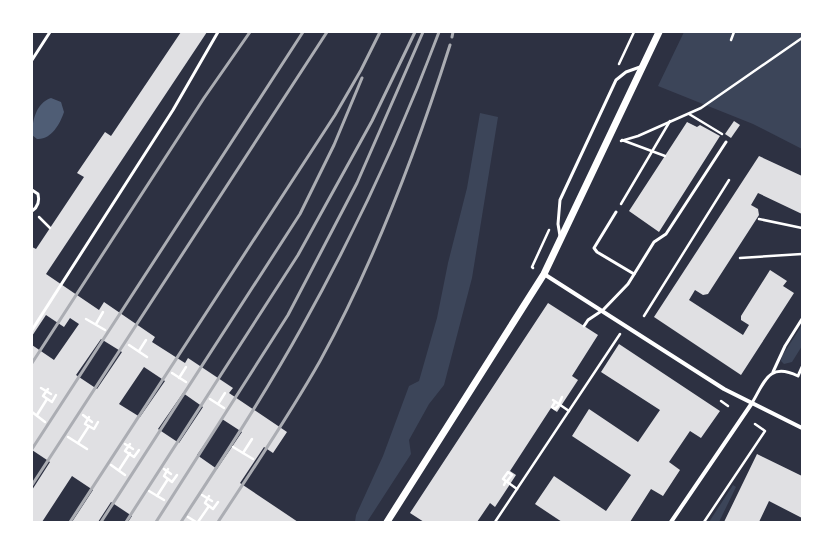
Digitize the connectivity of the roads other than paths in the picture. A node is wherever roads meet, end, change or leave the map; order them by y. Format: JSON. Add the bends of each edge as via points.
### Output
{"nodes":[{"id":1,"x":50,"y":32,"type":"edge"},
{"id":2,"x":218,"y":32,"type":"edge"},
{"id":3,"x":657,"y":32,"type":"edge"},
{"id":4,"x":32,"y":60,"type":"edge"},
{"id":5,"x":642,"y":66,"type":"junction"},
{"id":6,"x":726,"y":142,"type":"road end"},
{"id":7,"x":32,"y":190,"type":"edge"},
{"id":8,"x":32,"y":211,"type":"edge"},
{"id":9,"x":616,"y":212,"type":"road end"},
{"id":10,"x":560,"y":240,"type":"junction"},
{"id":11,"x":544,"y":274,"type":"junction"},
{"id":12,"x":634,"y":274,"type":"junction"},
{"id":13,"x":603,"y":310,"type":"junction"},
{"id":14,"x":802,"y":319,"type":"edge"},
{"id":15,"x":584,"y":326,"type":"dead end"},
{"id":16,"x":32,"y":330,"type":"edge"},
{"id":17,"x":802,"y":367,"type":"edge"},
{"id":18,"x":772,"y":372,"type":"junction"},
{"id":19,"x":752,"y":403,"type":"junction"},
{"id":20,"x":802,"y":428,"type":"edge"},
{"id":21,"x":390,"y":521,"type":"edge"},
{"id":22,"x":671,"y":522,"type":"edge"}],
"edges":[{"from":1,"to":4,"type":"lane"},
{"from":2,"to":16,"type":"lane","via":[[173,110]]},
{"from":3,"to":5,"type":"street"},
{"from":5,"to":10,"type":"street"},
{"from":5,"to":10,"type":"lane","via":[[626,72],[616,80],[560,200]]},
{"from":6,"to":12,"type":"lane","via":[[666,234],[654,242]]},
{"from":7,"to":8,"type":"lane","via":[[38,194],[39,201]]},
{"from":9,"to":12,"type":"lane","via":[[594,248]]},
{"from":10,"to":11,"type":"street"},
{"from":11,"to":13,"type":"street"},
{"from":11,"to":21,"type":"street"},
{"from":12,"to":13,"type":"lane"},
{"from":13,"to":15,"type":"lane","via":[[588,320]]},
{"from":13,"to":19,"type":"street","via":[[724,389]]},
{"from":14,"to":18,"type":"lane"},
{"from":17,"to":18,"type":"lane","via":[[798,376],[786,370]]},
{"from":18,"to":19,"type":"lane"},
{"from":19,"to":20,"type":"street"},
{"from":19,"to":22,"type":"street"}]}
